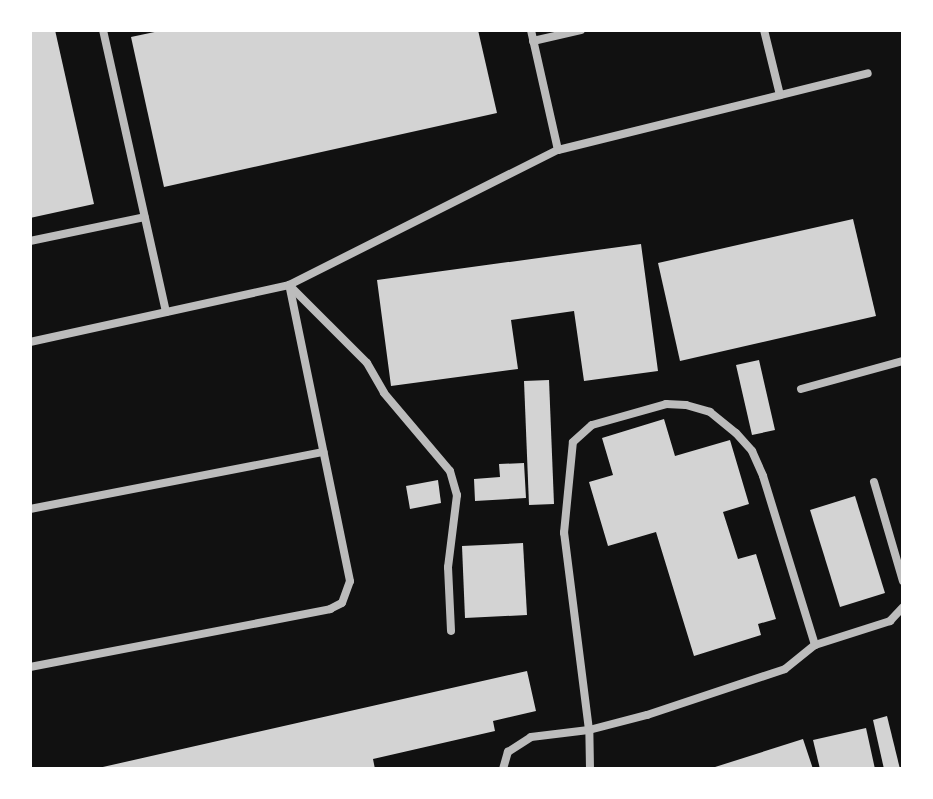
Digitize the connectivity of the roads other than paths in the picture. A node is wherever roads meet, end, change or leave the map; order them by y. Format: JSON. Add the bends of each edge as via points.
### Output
{"nodes":[{"id":1,"x":103,"y":30,"type":"edge"},
{"id":2,"x":531,"y":30,"type":"edge"},
{"id":3,"x":581,"y":30,"type":"edge"},
{"id":4,"x":764,"y":30,"type":"edge"},
{"id":5,"x":533,"y":41,"type":"junction"},
{"id":6,"x":868,"y":73,"type":"dead end"},
{"id":7,"x":780,"y":95,"type":"junction"},
{"id":8,"x":558,"y":150,"type":"junction"},
{"id":9,"x":144,"y":217,"type":"junction"},
{"id":10,"x":30,"y":241,"type":"edge"},
{"id":11,"x":288,"y":286,"type":"junction"},
{"id":12,"x":166,"y":312,"type":"junction"},
{"id":13,"x":30,"y":342,"type":"edge"},
{"id":14,"x":903,"y":360,"type":"edge"},
{"id":15,"x":802,"y":390,"type":"dead end"},
{"id":16,"x":324,"y":452,"type":"junction"},
{"id":17,"x":874,"y":482,"type":"dead end"},
{"id":18,"x":30,"y":509,"type":"edge"},
{"id":19,"x":903,"y":580,"type":"edge"},
{"id":20,"x":903,"y":607,"type":"edge"},
{"id":21,"x":450,"y":631,"type":"dead end"},
{"id":22,"x":815,"y":646,"type":"junction"},
{"id":23,"x":30,"y":667,"type":"edge"},
{"id":24,"x":590,"y":730,"type":"junction"},
{"id":25,"x":503,"y":769,"type":"edge"},
{"id":26,"x":590,"y":769,"type":"edge"}],
"edges":[{"from":1,"to":9,"type":"lane"},
{"from":2,"to":5,"type":"lane"},
{"from":3,"to":5,"type":"lane"},
{"from":4,"to":7,"type":"lane"},
{"from":5,"to":8,"type":"lane"},
{"from":6,"to":7,"type":"lane"},
{"from":7,"to":8,"type":"lane"},
{"from":8,"to":11,"type":"lane"},
{"from":9,"to":10,"type":"lane"},
{"from":9,"to":12,"type":"lane"},
{"from":11,"to":12,"type":"lane"},
{"from":11,"to":16,"type":"lane"},
{"from":11,"to":21,"type":"lane","via":[[367,363],[450,470],[457,495],[448,567]]},
{"from":12,"to":13,"type":"lane"},
{"from":14,"to":15,"type":"lane"},
{"from":16,"to":18,"type":"lane"},
{"from":16,"to":23,"type":"lane","via":[[350,582],[342,602],[330,610]]},
{"from":17,"to":19,"type":"lane"},
{"from":20,"to":22,"type":"lane","via":[[890,621]]},
{"from":22,"to":24,"type":"lane","via":[[785,669]]},
{"from":22,"to":24,"type":"lane","via":[[763,476],[736,433],[710,412],[666,404],[592,426],[573,442],[564,533]]},
{"from":24,"to":25,"type":"lane","via":[[518,742]]},
{"from":24,"to":26,"type":"lane"}]}
